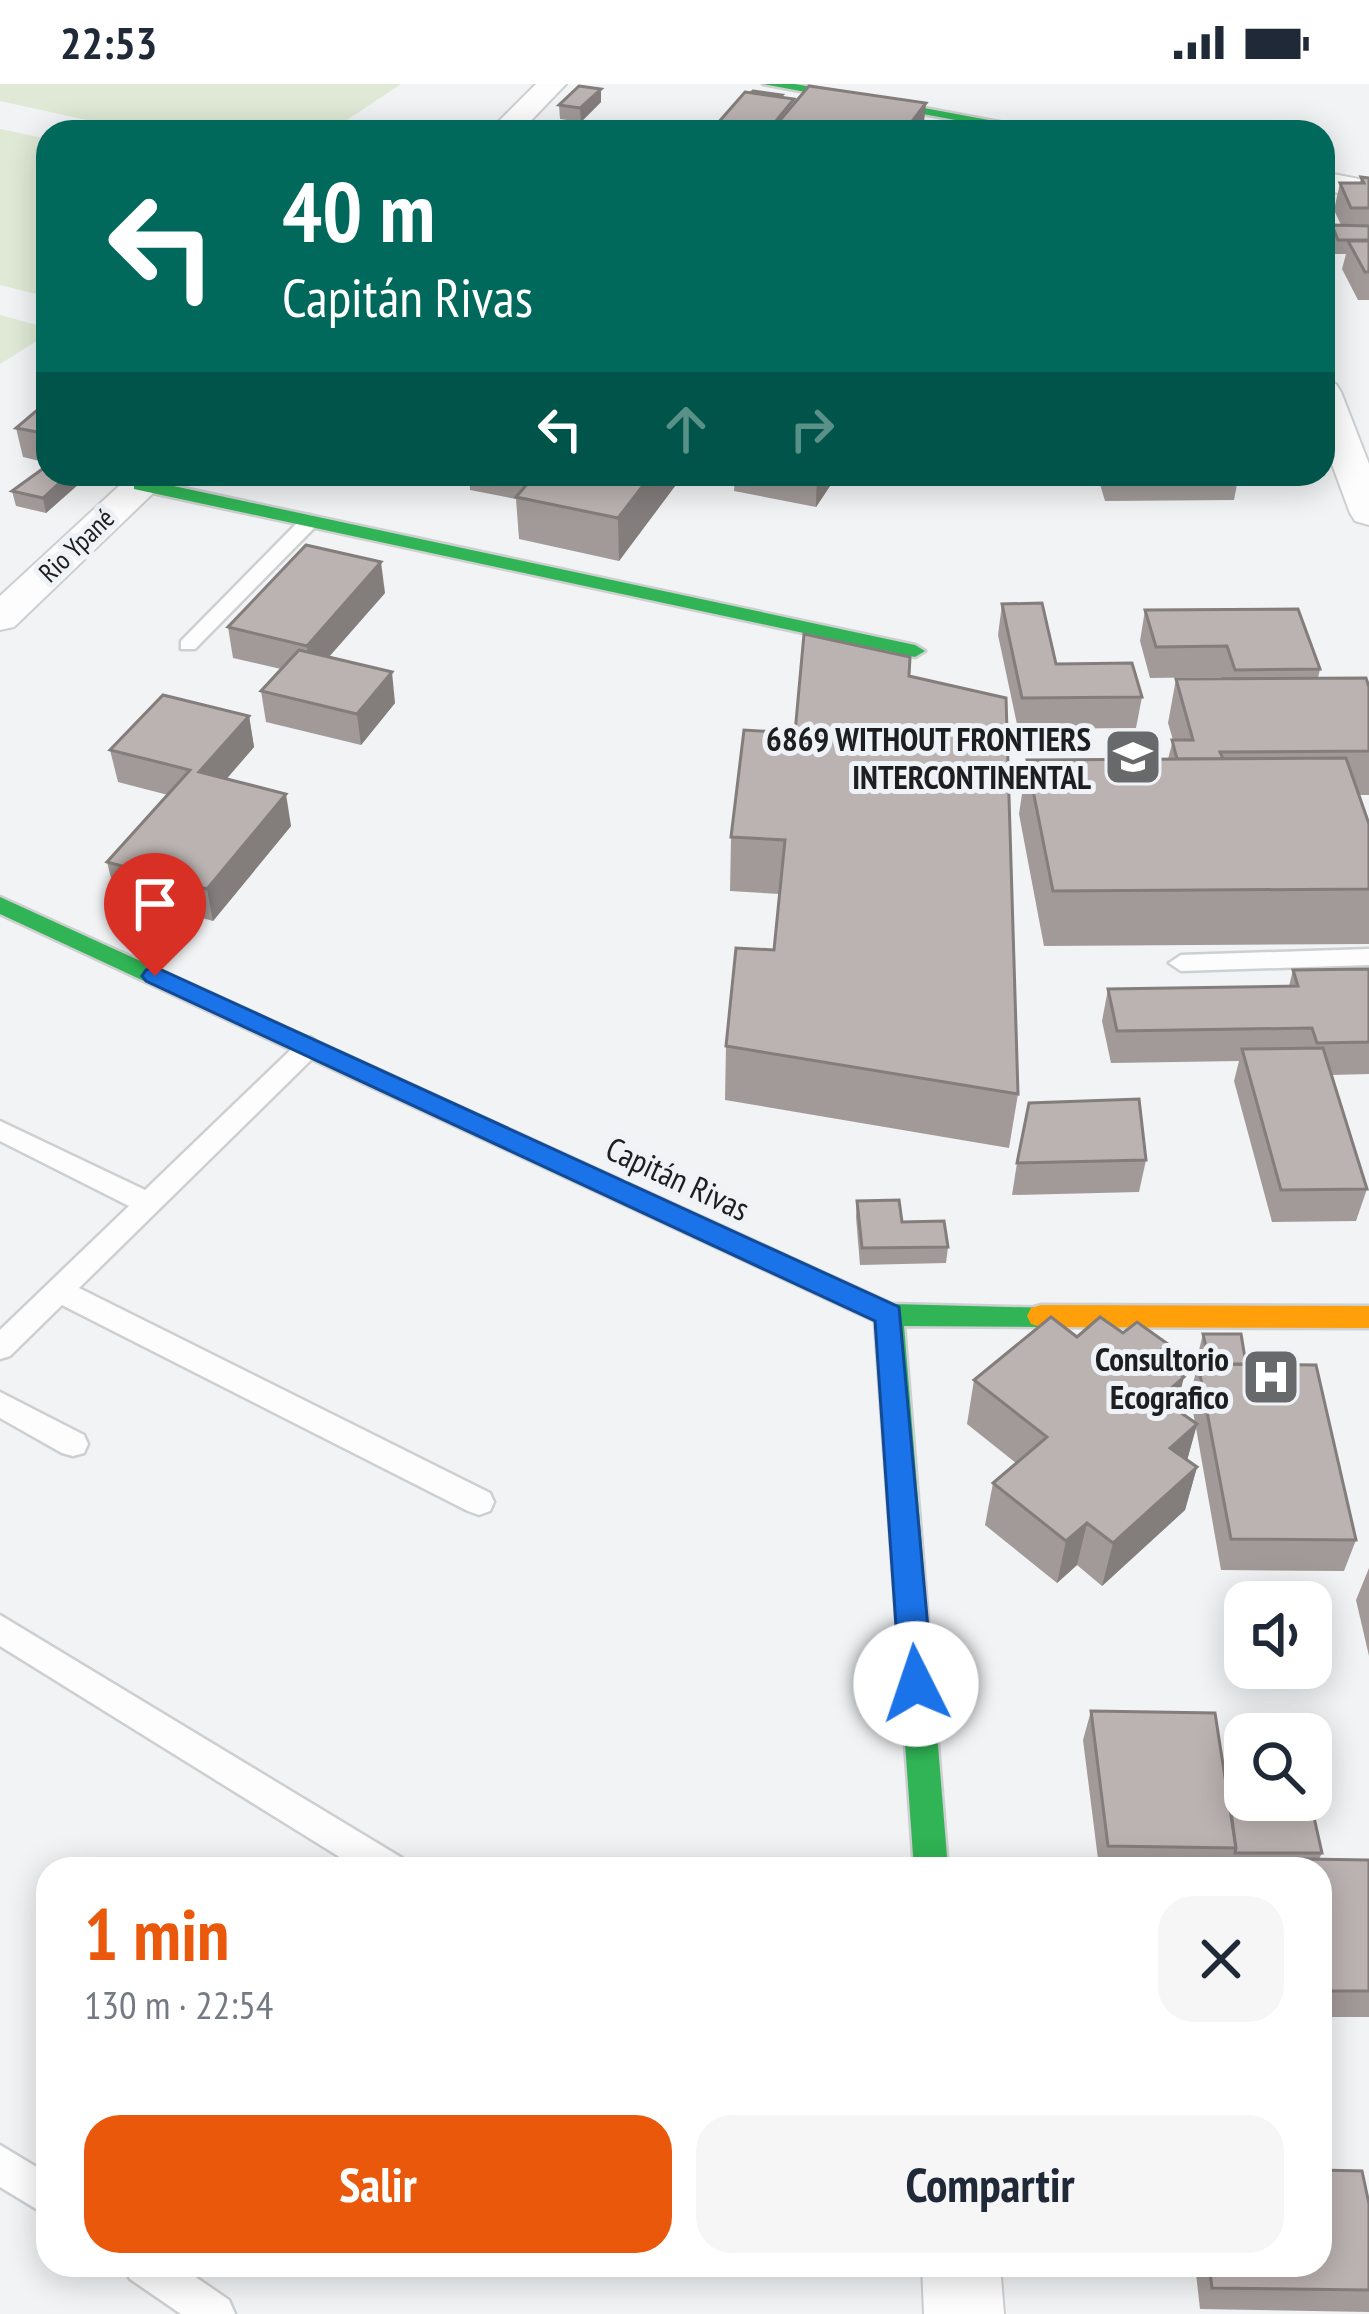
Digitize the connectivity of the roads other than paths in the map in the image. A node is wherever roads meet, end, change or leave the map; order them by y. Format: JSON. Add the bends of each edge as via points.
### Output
{"nodes":[{"id":1,"x":552,"y":84,"type":"edge"},
{"id":2,"x":770,"y":84,"type":"edge"},
{"id":3,"x":515,"y":120,"type":"edge"},
{"id":4,"x":977,"y":120,"type":"edge"},
{"id":5,"x":1335,"y":183,"type":"edge"},
{"id":6,"x":1369,"y":190,"type":"edge"},
{"id":7,"x":1335,"y":428,"type":"edge"},
{"id":8,"x":141,"y":486,"type":"edge"},
{"id":9,"x":171,"y":486,"type":"edge"},
{"id":10,"x":1369,"y":513,"type":"edge"},
{"id":11,"x":310,"y":521,"type":"junction"},
{"id":12,"x":0,"y":618,"type":"edge"},
{"id":13,"x":188,"y":645,"type":"dead end"},
{"id":14,"x":915,"y":651,"type":"dead end"},
{"id":15,"x":0,"y":905,"type":"edge"},
{"id":16,"x":1369,"y":957,"type":"edge"},
{"id":17,"x":1180,"y":963,"type":"dead end"},
{"id":18,"x":310,"y":1046,"type":"junction"},
{"id":19,"x":0,"y":1130,"type":"edge"},
{"id":20,"x":147,"y":1203,"type":"junction"},
{"id":21,"x":58,"y":1291,"type":"junction"},
{"id":22,"x":889,"y":1315,"type":"junction"},
{"id":23,"x":1369,"y":1317,"type":"edge"},
{"id":24,"x":0,"y":1348,"type":"edge"},
{"id":25,"x":0,"y":1404,"type":"edge"},
{"id":26,"x":73,"y":1444,"type":"dead end"},
{"id":27,"x":479,"y":1502,"type":"dead end"},
{"id":28,"x":0,"y":1629,"type":"edge"},
{"id":29,"x":370,"y":1857,"type":"edge"},
{"id":30,"x":930,"y":1857,"type":"edge"},
{"id":31,"x":0,"y":2164,"type":"edge"},
{"id":32,"x":36,"y":2189,"type":"edge"},
{"id":33,"x":161,"y":2277,"type":"edge"},
{"id":34,"x":962,"y":2277,"type":"edge"},
{"id":35,"x":215,"y":2314,"type":"edge"},
{"id":36,"x":964,"y":2314,"type":"edge"}],
"edges":[{"from":1,"to":3,"type":"street"},
{"from":2,"to":4,"type":"street"},
{"from":5,"to":6,"type":"street"},
{"from":7,"to":10,"type":"street"},
{"from":8,"to":12,"type":"street","name":"Rio Ypané"},
{"from":9,"to":11,"type":"street"},
{"from":11,"to":13,"type":"lane"},
{"from":11,"to":14,"type":"street"},
{"from":15,"to":18,"type":"street","name":"Capitán Rivas"},
{"from":16,"to":17,"type":"lane"},
{"from":18,"to":20,"type":"lane"},
{"from":18,"to":22,"type":"street","name":"Capitán Rivas"},
{"from":19,"to":20,"type":"lane"},
{"from":20,"to":21,"type":"lane"},
{"from":21,"to":24,"type":"lane"},
{"from":21,"to":27,"type":"lane"},
{"from":22,"to":23,"type":"street","name":"Capitán Rivas"},
{"from":22,"to":30,"type":"street"},
{"from":25,"to":26,"type":"lane"},
{"from":28,"to":29,"type":"lane"},
{"from":31,"to":32,"type":"lane"},
{"from":33,"to":35,"type":"lane"},
{"from":34,"to":36,"type":"street"}]}
